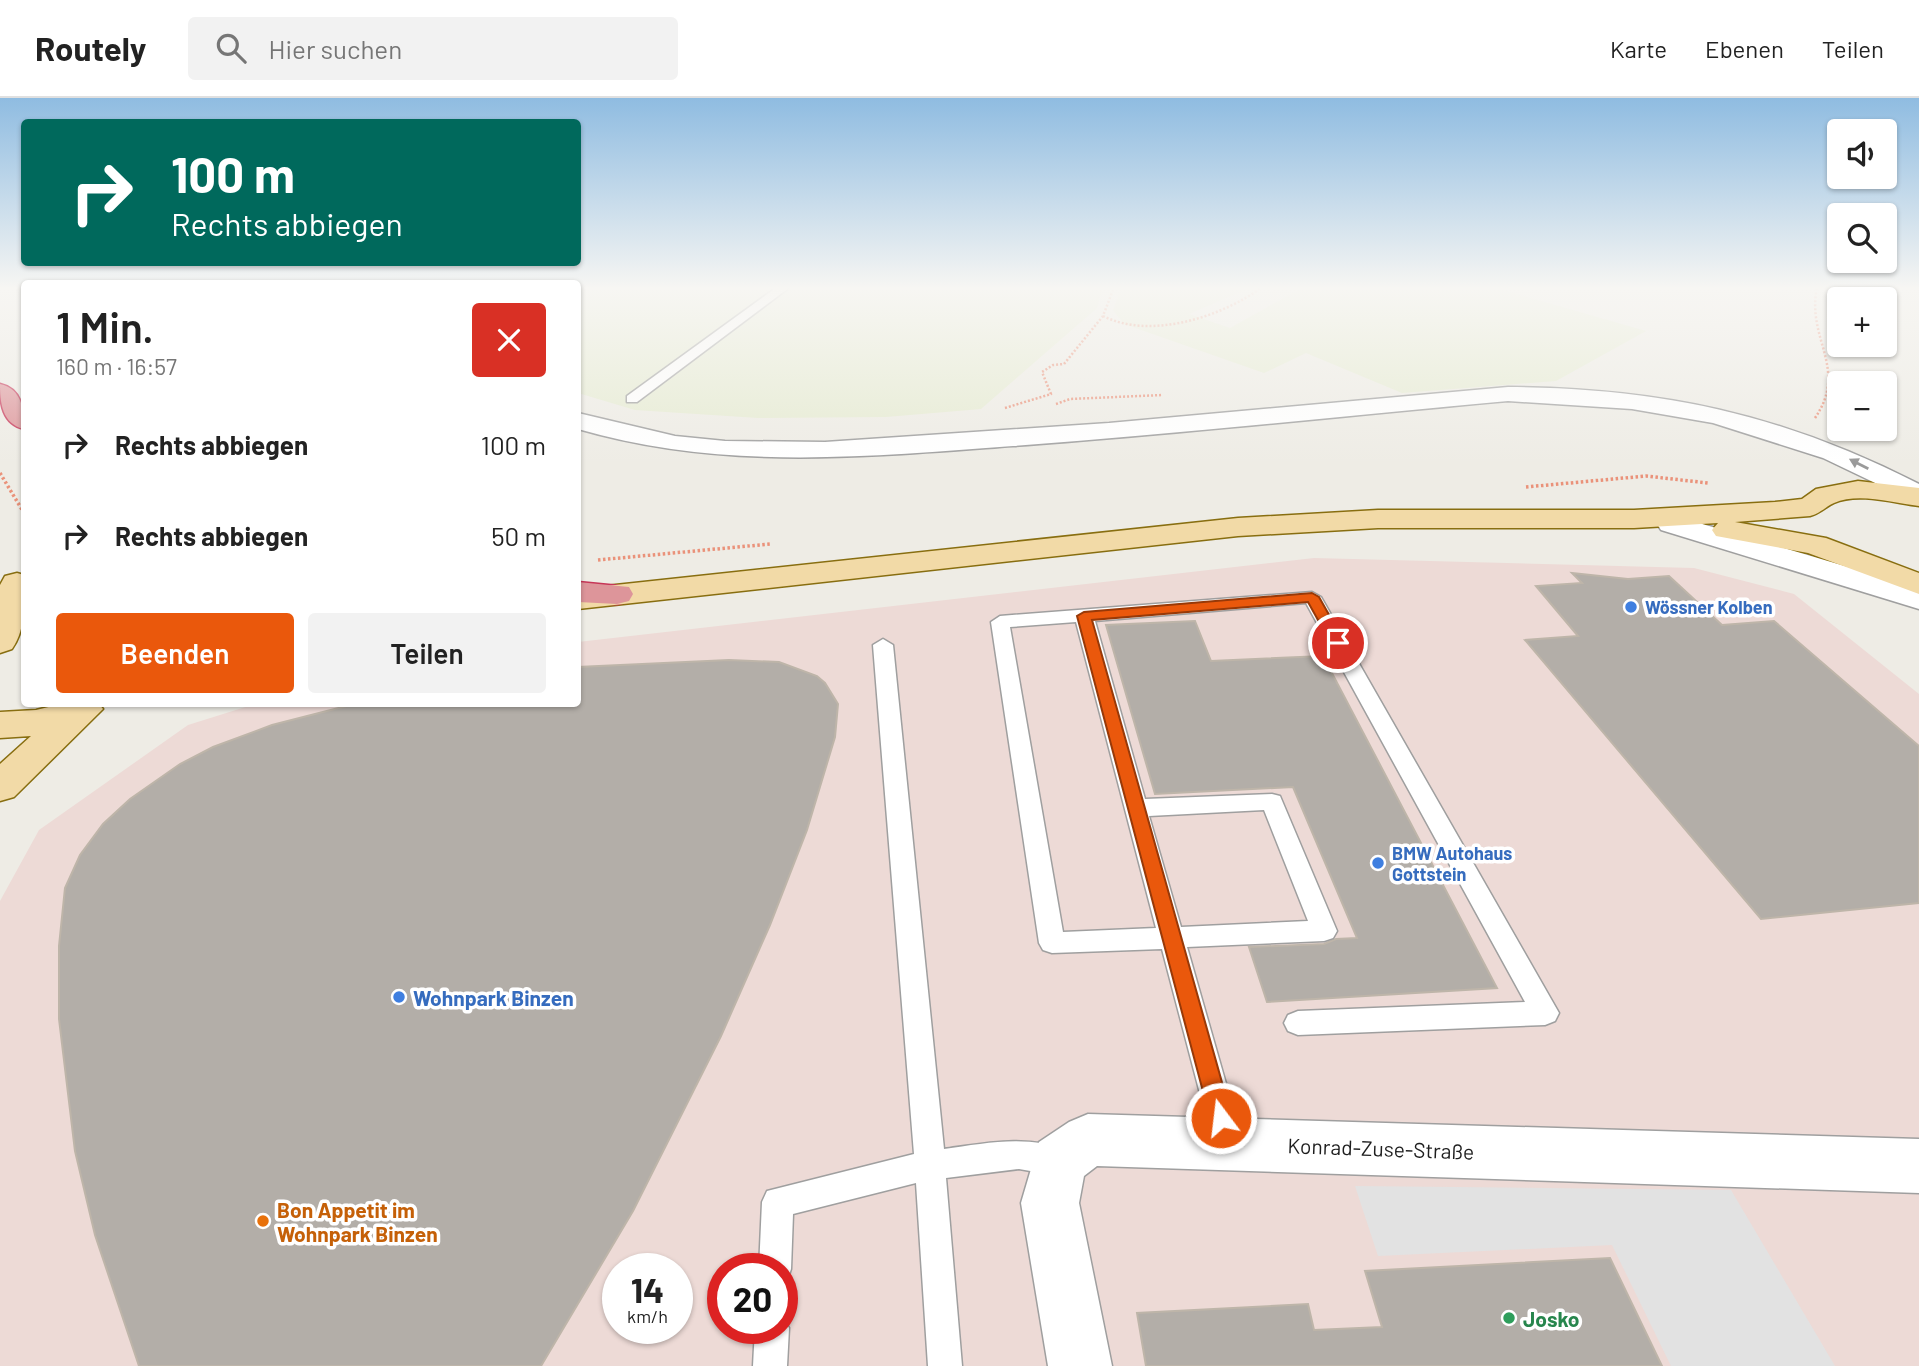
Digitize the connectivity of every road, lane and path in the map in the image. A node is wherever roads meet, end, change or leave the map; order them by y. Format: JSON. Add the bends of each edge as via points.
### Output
{"nodes":[{"id":1,"x":704,"y":346,"type":"edge"},
{"id":2,"x":1078,"y":346,"type":"edge"},
{"id":3,"x":1823,"y":346,"type":"edge"},
{"id":4,"x":0,"y":391,"type":"edge"},
{"id":5,"x":1051,"y":394,"type":"dead end"},
{"id":6,"x":632,"y":399,"type":"dead end"},
{"id":7,"x":21,"y":417,"type":"edge"},
{"id":8,"x":1815,"y":418,"type":"dead end"},
{"id":9,"x":581,"y":422,"type":"edge"},
{"id":10,"x":1797,"y":441,"type":"junction"},
{"id":11,"x":0,"y":474,"type":"edge"},
{"id":12,"x":1837,"y":492,"type":"junction"},
{"id":13,"x":1919,"y":496,"type":"edge"},
{"id":14,"x":1810,"y":507,"type":"junction"},
{"id":15,"x":21,"y":508,"type":"edge"},
{"id":16,"x":1634,"y":519,"type":"junction"},
{"id":17,"x":1672,"y":524,"type":"junction"},
{"id":18,"x":1858,"y":561,"type":"junction"},
{"id":19,"x":14,"y":575,"type":"edge"},
{"id":20,"x":1919,"y":584,"type":"edge"},
{"id":21,"x":581,"y":592,"type":"edge"},
{"id":22,"x":617,"y":594,"type":"junction"},
{"id":23,"x":581,"y":599,"type":"edge"},
{"id":24,"x":1919,"y":599,"type":"edge"},
{"id":25,"x":1084,"y":616,"type":"junction"},
{"id":26,"x":21,"y":639,"type":"edge"},
{"id":27,"x":0,"y":642,"type":"edge"},
{"id":28,"x":883,"y":645,"type":"dead end"},
{"id":29,"x":0,"y":650,"type":"edge"},
{"id":30,"x":88,"y":707,"type":"edge"},
{"id":31,"x":90,"y":707,"type":"edge"},
{"id":32,"x":0,"y":725,"type":"edge"},
{"id":33,"x":0,"y":788,"type":"edge"},
{"id":34,"x":1136,"y":808,"type":"junction"},
{"id":35,"x":1171,"y":938,"type":"junction"},
{"id":36,"x":1298,"y":1023,"type":"dead end"},
{"id":37,"x":1228,"y":1143,"type":"junction"},
{"id":38,"x":1059,"y":1161,"type":"junction"},
{"id":39,"x":930,"y":1165,"type":"junction"},
{"id":40,"x":1919,"y":1166,"type":"edge"},
{"id":41,"x":776,"y":1253,"type":"edge"},
{"id":42,"x":771,"y":1344,"type":"edge"},
{"id":43,"x":770,"y":1366,"type":"edge"},
{"id":44,"x":945,"y":1366,"type":"edge"},
{"id":45,"x":1080,"y":1366,"type":"edge"}],
"edges":[{"from":1,"to":6,"type":"lane"},
{"from":2,"to":5,"type":"path","via":[[1064,363],[1042,372]]},
{"from":3,"to":8,"type":"path","via":[[1831,372],[1830,395]]},
{"from":4,"to":7,"type":"highway"},
{"from":9,"to":10,"type":"street","via":[[693,447],[787,451],[1034,437],[1553,394],[1699,413]]},
{"from":10,"to":12,"type":"street","via":[[1824,464]]},
{"from":13,"to":10,"type":"street","one_way":true,"via":[[1830,451]]},
{"from":11,"to":15,"type":"path"},
{"from":12,"to":13,"type":"main road"},
{"from":12,"to":14,"type":"main road"},
{"from":14,"to":16,"type":"main road"},
{"from":14,"to":18,"type":"main road","via":[[1820,534]]},
{"from":16,"to":17,"type":"main road"},
{"from":16,"to":22,"type":"main road","via":[[1378,519],[1238,527]]},
{"from":17,"to":18,"type":"main road","via":[[1815,545]]},
{"from":17,"to":24,"type":"street"},
{"from":18,"to":20,"type":"main road"},
{"from":19,"to":27,"type":"main road"},
{"from":21,"to":22,"type":"highway"},
{"from":22,"to":23,"type":"main road"},
{"from":25,"to":34,"type":"lane"},
{"from":25,"to":35,"type":"lane","via":[[1000,622],[1052,943]]},
{"from":25,"to":36,"type":"lane","via":[[1312,597],[1545,1013]]},
{"from":26,"to":29,"type":"main road"},
{"from":28,"to":39,"type":"lane"},
{"from":30,"to":32,"type":"main road","via":[[36,723]]},
{"from":31,"to":33,"type":"main road"},
{"from":34,"to":35,"type":"lane"},
{"from":34,"to":35,"type":"lane","via":[[1272,802],[1324,931]]},
{"from":35,"to":37,"type":"lane"},
{"from":37,"to":38,"type":"street","name":"Konrad-Zuse-Straße","via":[[1087,1140]]},
{"from":37,"to":40,"type":"street","name":"Konrad-Zuse-Straße"},
{"from":38,"to":39,"type":"lane","via":[[1019,1154]]},
{"from":38,"to":45,"type":"street","via":[[1050,1203]]},
{"from":39,"to":41,"type":"lane","via":[[778,1202]]},
{"from":39,"to":44,"type":"lane"},
{"from":42,"to":43,"type":"lane"}]}
